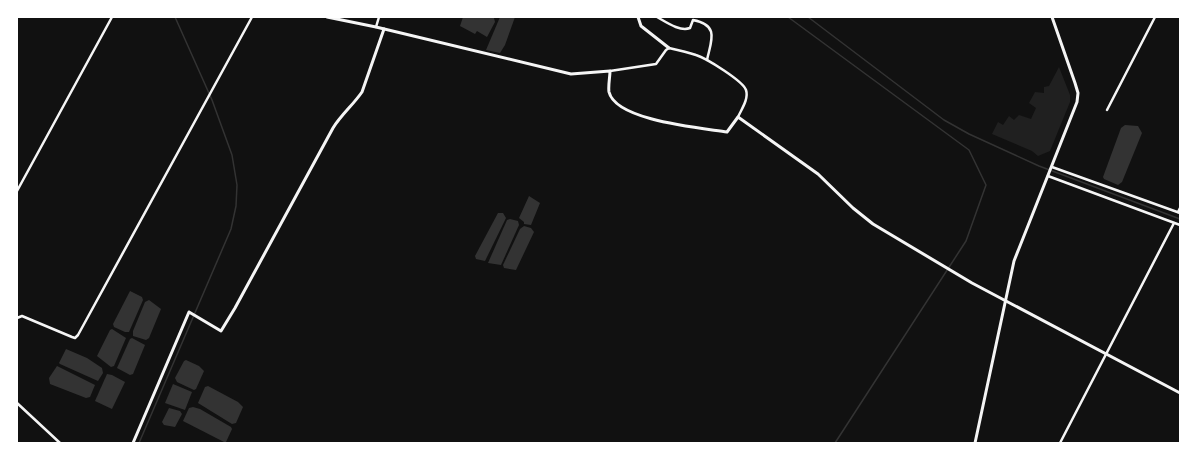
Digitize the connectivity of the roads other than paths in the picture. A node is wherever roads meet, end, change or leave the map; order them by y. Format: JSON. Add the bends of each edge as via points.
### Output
{"nodes":[{"id":1,"x":112,"y":17,"type":"edge"},
{"id":2,"x":252,"y":17,"type":"edge"},
{"id":3,"x":327,"y":17,"type":"edge"},
{"id":4,"x":380,"y":17,"type":"edge"},
{"id":5,"x":638,"y":17,"type":"edge"},
{"id":6,"x":657,"y":17,"type":"edge"},
{"id":7,"x":1052,"y":17,"type":"edge"},
{"id":8,"x":1155,"y":17,"type":"edge"},
{"id":9,"x":376,"y":27,"type":"junction"},
{"id":10,"x":384,"y":29,"type":"junction"},
{"id":11,"x":669,"y":48,"type":"junction"},
{"id":12,"x":707,"y":60,"type":"junction"},
{"id":13,"x":610,"y":71,"type":"junction"},
{"id":14,"x":1108,"y":110,"type":"dead end"},
{"id":15,"x":738,"y":117,"type":"junction"},
{"id":16,"x":1052,"y":168,"type":"junction"},
{"id":17,"x":1049,"y":175,"type":"junction"},
{"id":18,"x":17,"y":191,"type":"edge"},
{"id":19,"x":1180,"y":208,"type":"edge"},
{"id":20,"x":1179,"y":212,"type":"edge"},
{"id":21,"x":1174,"y":223,"type":"junction"},
{"id":22,"x":1180,"y":225,"type":"edge"},
{"id":23,"x":1005,"y":300,"type":"junction"},
{"id":24,"x":17,"y":318,"type":"edge"},
{"id":25,"x":1105,"y":353,"type":"junction"},
{"id":26,"x":1180,"y":393,"type":"edge"},
{"id":27,"x":17,"y":402,"type":"edge"},
{"id":28,"x":60,"y":443,"type":"edge"},
{"id":29,"x":133,"y":443,"type":"edge"},
{"id":30,"x":975,"y":443,"type":"edge"},
{"id":31,"x":1060,"y":443,"type":"edge"}],
"edges":[{"from":1,"to":18,"type":"street"},
{"from":2,"to":24,"type":"street","via":[[75,338],[22,316]]},
{"from":3,"to":9,"type":"street"},
{"from":4,"to":9,"type":"street"},
{"from":5,"to":11,"type":"street","via":[[641,26]]},
{"from":6,"to":12,"type":"street","via":[[685,29],[690,28],[693,20],[710,28],[712,37]]},
{"from":7,"to":16,"type":"street","via":[[1078,93],[1077,102]]},
{"from":8,"to":14,"type":"street"},
{"from":9,"to":10,"type":"street"},
{"from":10,"to":13,"type":"street","via":[[571,74]]},
{"from":10,"to":29,"type":"street","via":[[362,92],[333,128],[221,331],[189,312]]},
{"from":11,"to":12,"type":"street"},
{"from":11,"to":13,"type":"street","via":[[656,64]]},
{"from":12,"to":15,"type":"street","via":[[742,84],[746,90],[746,98]]},
{"from":13,"to":15,"type":"street","via":[[609,92],[623,109],[655,120],[727,132]]},
{"from":15,"to":23,"type":"street","via":[[818,174],[873,224]]},
{"from":16,"to":17,"type":"street"},
{"from":16,"to":20,"type":"street"},
{"from":17,"to":21,"type":"street"},
{"from":17,"to":23,"type":"street","via":[[1014,261]]},
{"from":19,"to":20,"type":"street"},
{"from":21,"to":22,"type":"street"},
{"from":21,"to":25,"type":"street"},
{"from":23,"to":25,"type":"street"},
{"from":23,"to":30,"type":"street"},
{"from":25,"to":26,"type":"street"},
{"from":25,"to":31,"type":"street"},
{"from":27,"to":28,"type":"street"}]}
